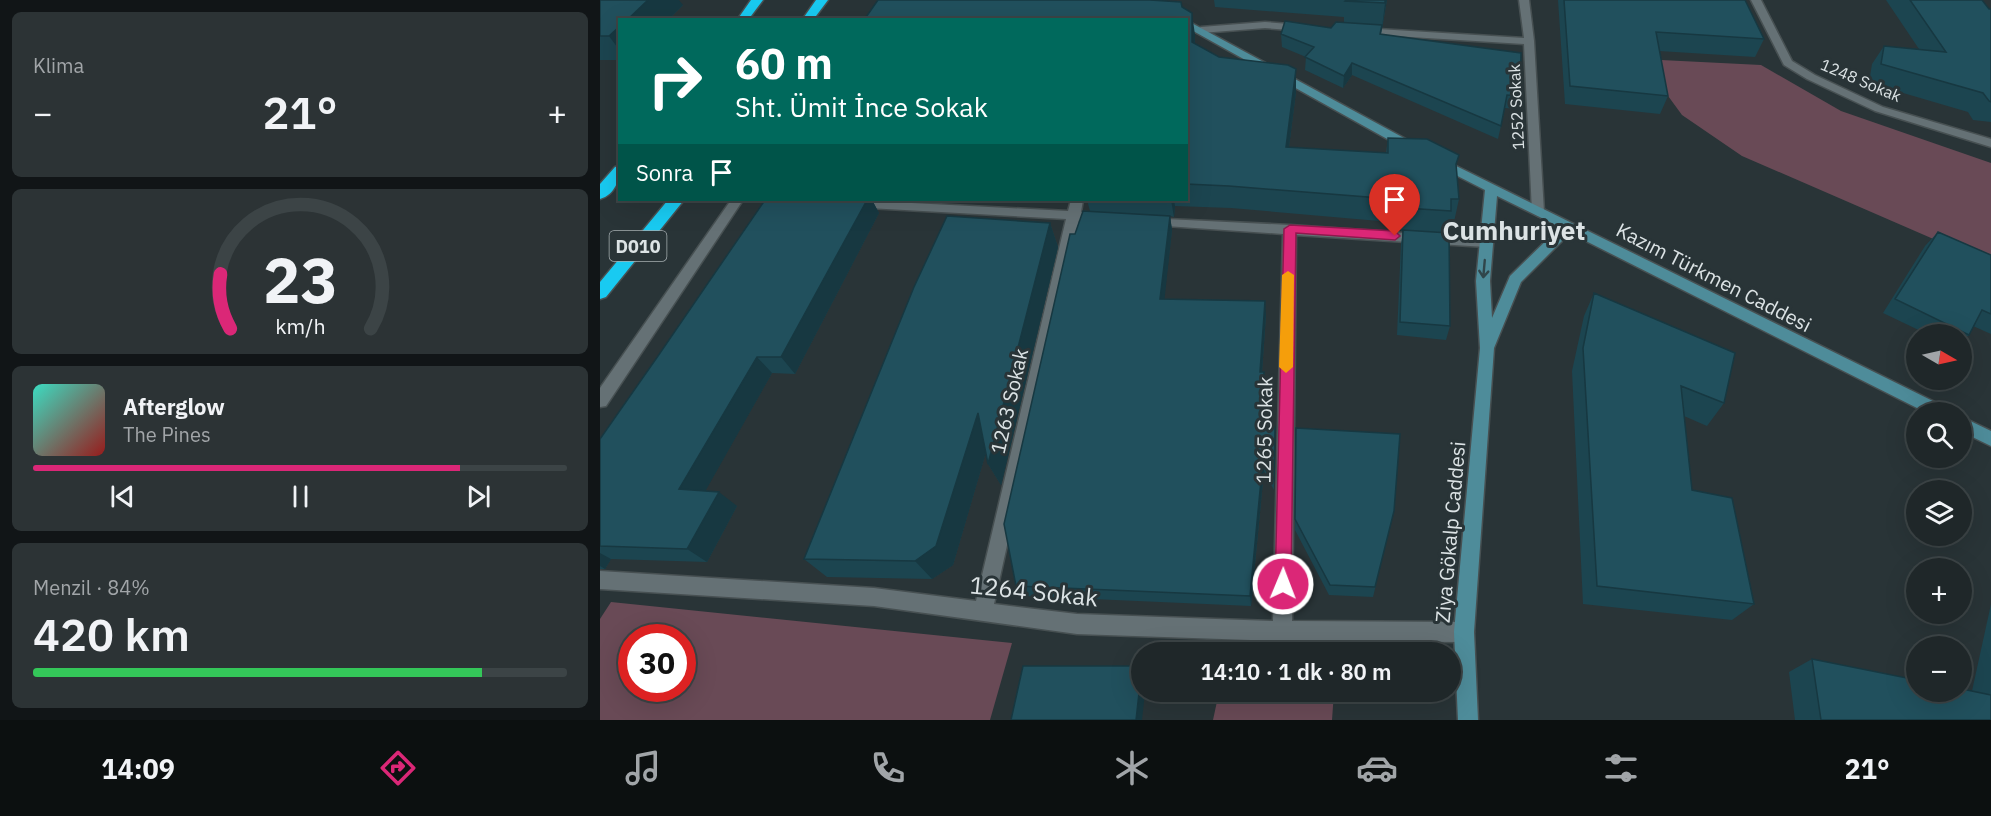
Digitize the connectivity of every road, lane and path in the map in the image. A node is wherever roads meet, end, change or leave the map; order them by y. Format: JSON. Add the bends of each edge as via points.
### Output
{"nodes":[{"id":1,"x":757,"y":0,"type":"edge"},
{"id":2,"x":822,"y":0,"type":"edge"},
{"id":3,"x":1524,"y":0,"type":"edge"},
{"id":4,"x":1756,"y":0,"type":"edge"},
{"id":5,"x":744,"y":18,"type":"edge"},
{"id":6,"x":808,"y":18,"type":"edge"},
{"id":7,"x":1188,"y":24,"type":"edge"},
{"id":8,"x":1311,"y":28,"type":"edge"},
{"id":9,"x":1201,"y":30,"type":"junction"},
{"id":10,"x":1345,"y":30,"type":"edge"},
{"id":11,"x":1529,"y":41,"type":"junction"},
{"id":12,"x":1991,"y":143,"type":"edge"},
{"id":13,"x":618,"y":172,"type":"edge"},
{"id":14,"x":1491,"y":190,"type":"junction"},
{"id":15,"x":600,"y":194,"type":"edge"},
{"id":16,"x":675,"y":201,"type":"edge"},
{"id":17,"x":736,"y":201,"type":"edge"},
{"id":18,"x":1077,"y":201,"type":"edge"},
{"id":19,"x":842,"y":203,"type":"edge"},
{"id":20,"x":1538,"y":212,"type":"junction"},
{"id":21,"x":1073,"y":216,"type":"junction"},
{"id":22,"x":1119,"y":219,"type":"edge"},
{"id":23,"x":1142,"y":220,"type":"edge"},
{"id":24,"x":1568,"y":227,"type":"junction"},
{"id":25,"x":1290,"y":229,"type":"junction"},
{"id":26,"x":1486,"y":242,"type":"junction"},
{"id":27,"x":600,"y":293,"type":"edge"},
{"id":28,"x":1487,"y":348,"type":"junction"},
{"id":29,"x":600,"y":401,"type":"edge"},
{"id":30,"x":1919,"y":402,"type":"edge"},
{"id":31,"x":1972,"y":429,"type":"edge"},
{"id":32,"x":1991,"y":439,"type":"edge"},
{"id":33,"x":600,"y":580,"type":"edge"},
{"id":34,"x":983,"y":611,"type":"junction"},
{"id":35,"x":1282,"y":631,"type":"junction"},
{"id":36,"x":1464,"y":632,"type":"junction"},
{"id":37,"x":1468,"y":720,"type":"edge"}],
"edges":[{"from":1,"to":5,"type":"highway"},
{"from":2,"to":6,"type":"highway"},
{"from":3,"to":11,"type":"street","name":"1252 Sokak"},
{"from":4,"to":12,"type":"street","name":"1248 Sokak","via":[[1788,63],[1811,77],[1879,109]]},
{"from":7,"to":9,"type":"main road","name":"Kazım Türkmen Caddesi"},
{"from":8,"to":9,"type":"street"},
{"from":9,"to":14,"type":"main road","name":"Kazım Türkmen Caddesi"},
{"from":10,"to":11,"type":"street"},
{"from":11,"to":20,"type":"street","name":"1252 Sokak"},
{"from":13,"to":15,"type":"highway"},
{"from":14,"to":20,"type":"main road","name":"Kazım Türkmen Caddesi"},
{"from":14,"to":26,"type":"main road"},
{"from":16,"to":27,"type":"highway","number":"D010"},
{"from":17,"to":29,"type":"street"},
{"from":18,"to":21,"type":"street","name":"1263 Sokak"},
{"from":19,"to":21,"type":"street"},
{"from":20,"to":24,"type":"main road","name":"Kazım Türkmen Caddesi"},
{"from":21,"to":22,"type":"street"},
{"from":21,"to":34,"type":"street","name":"1263 Sokak"},
{"from":23,"to":25,"type":"street"},
{"from":24,"to":28,"type":"main road","via":[[1515,280]]},
{"from":24,"to":30,"type":"main road","name":"Kazım Türkmen Caddesi"},
{"from":25,"to":26,"type":"street"},
{"from":25,"to":35,"type":"street","name":"1265 Sokak"},
{"from":26,"to":28,"type":"main road","one_way":true,"via":[[1483,281]]},
{"from":28,"to":36,"type":"main road","name":"Ziya Gökalp Caddesi"},
{"from":31,"to":32,"type":"main road"},
{"from":33,"to":34,"type":"street","name":"1264 Sokak","via":[[874,597]]},
{"from":34,"to":35,"type":"street","name":"1264 Sokak","via":[[1077,624]]},
{"from":35,"to":36,"type":"street","name":"1264 Sokak"},
{"from":36,"to":37,"type":"main road","name":"Ziya Gökalp Caddesi"}]}
